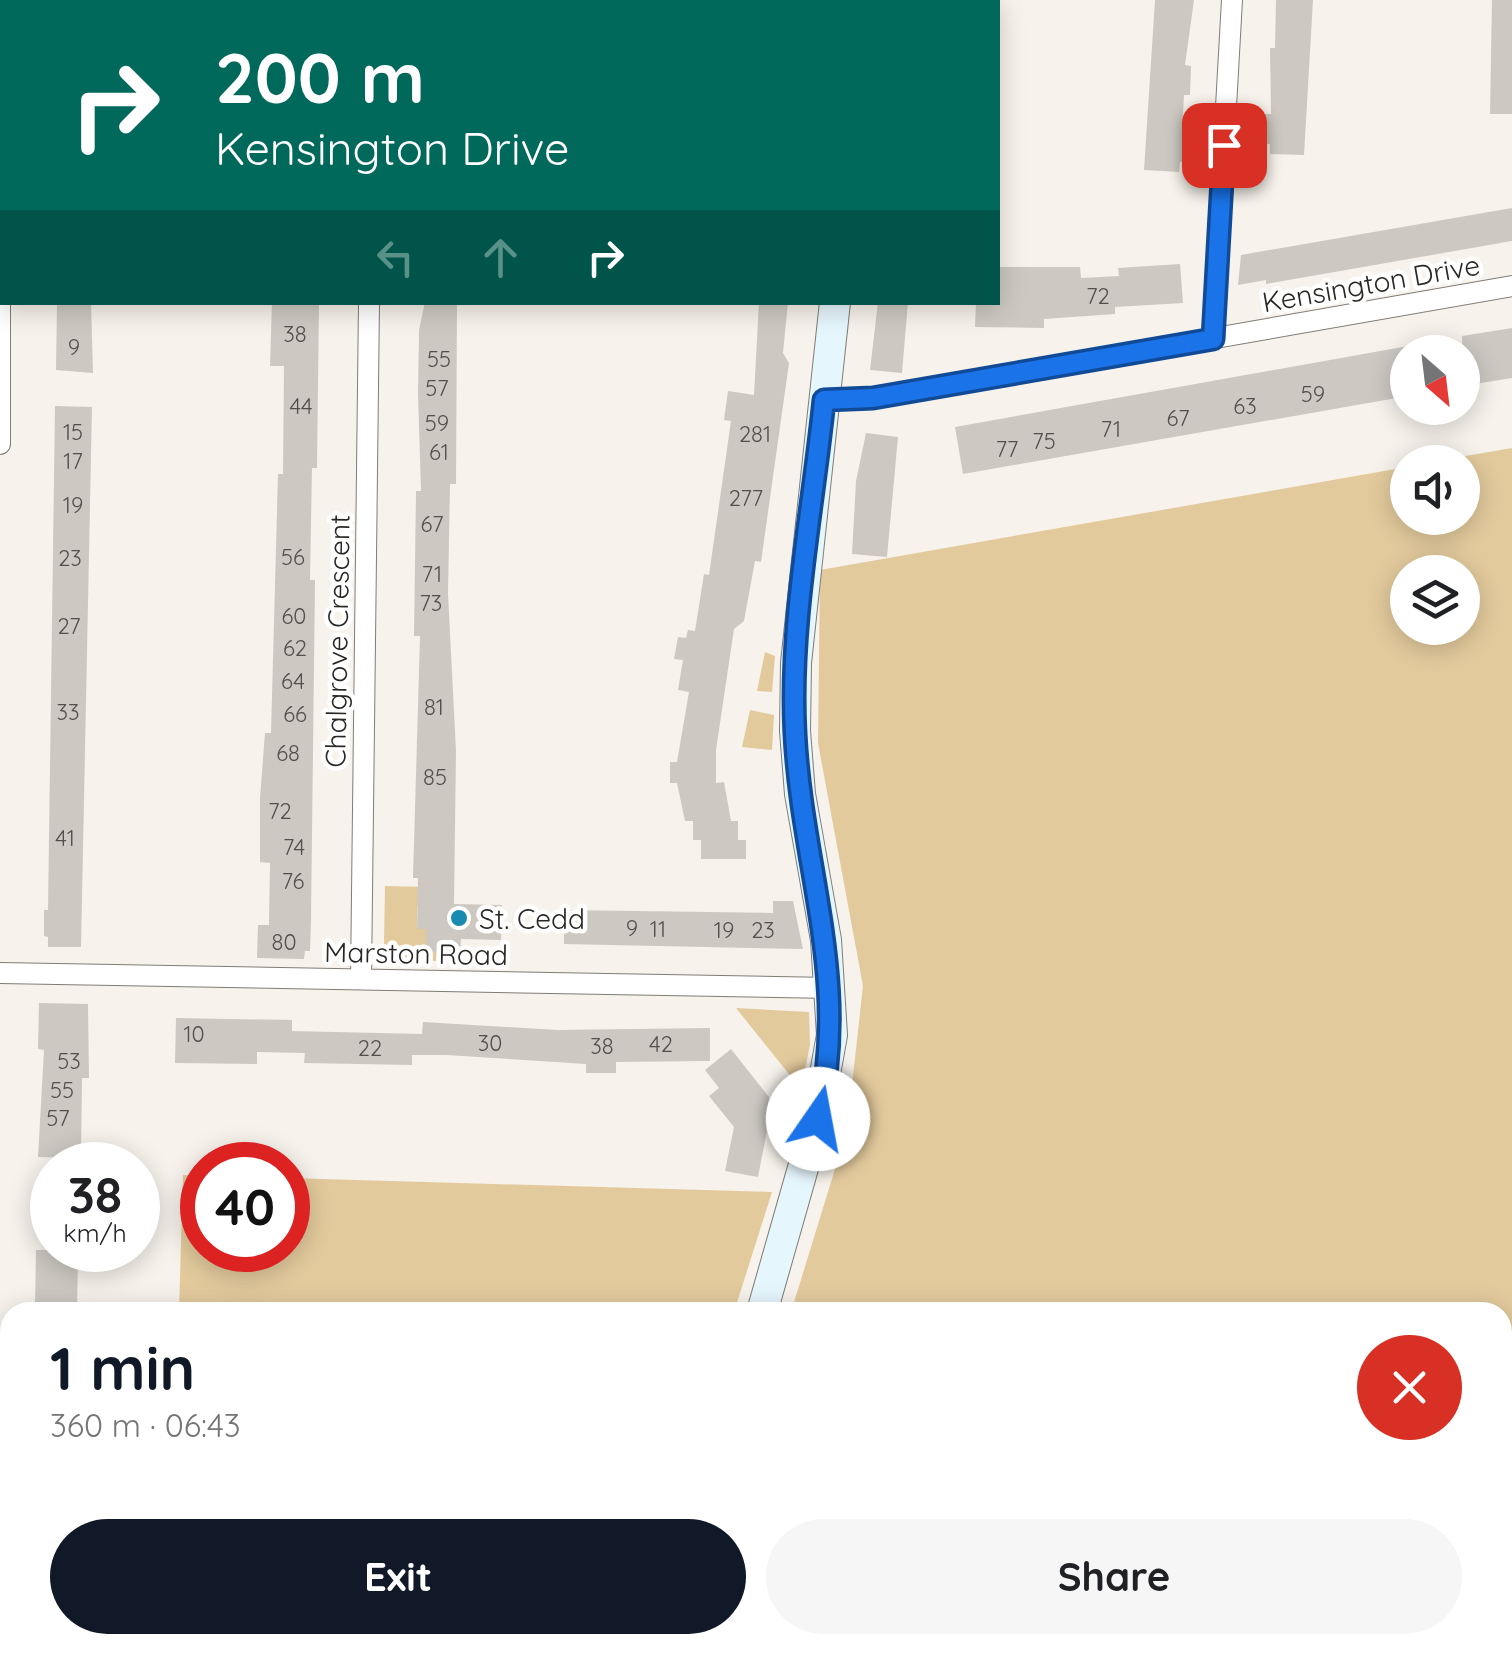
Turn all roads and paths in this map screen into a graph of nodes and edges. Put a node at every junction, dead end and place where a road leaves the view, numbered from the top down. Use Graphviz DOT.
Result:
graph roads {
  1 [pos="1232,0"];
  2 [pos="1512,286"];
  3 [pos="0,300"];
  4 [pos="369,305"];
  5 [pos="835,305"];
  6 [pos="1213,339"];
  7 [pos="824,400"];
  8 [pos="0,444"];
  9 [pos="0,973"];
  10 [pos="361,980"];
  11 [pos="831,988"];
  12 [pos="765,1302"];
  1 -- 6 [label="street"];
  2 -- 6 [label="street, Kensington Drive"];
  3 -- 8 [label="street"];
  4 -- 10 [label="street, Chalgrove Crescent"];
  5 -- 7 [label="street"];
  6 -- 7 [label="street, Kensington Drive"];
  7 -- 11 [label="street"];
  9 -- 10 [label="street, Marston Road"];
  10 -- 11 [label="street, Marston Road"];
  11 -- 12 [label="street"];
}
